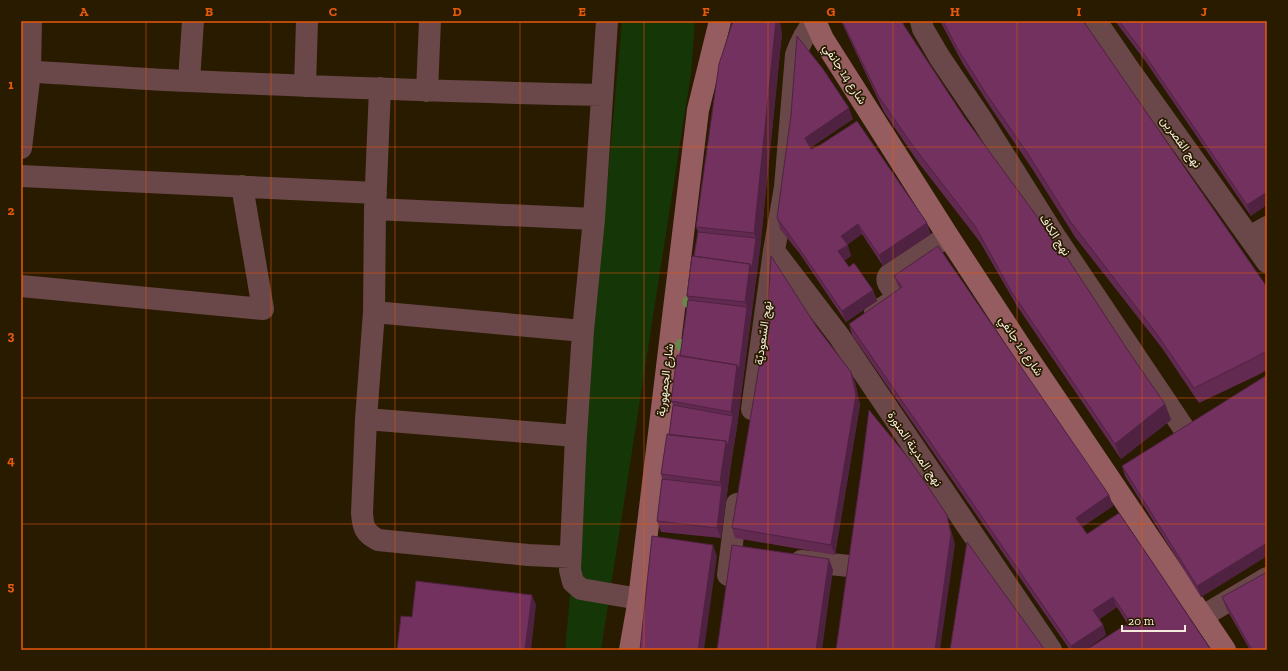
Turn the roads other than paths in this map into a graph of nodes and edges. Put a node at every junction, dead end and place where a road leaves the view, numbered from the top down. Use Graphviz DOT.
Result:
graph roads {
  1 [pos="31,21"];
  2 [pos="193,21"];
  3 [pos="307,21"];
  4 [pos="430,21"];
  5 [pos="607,21"];
  6 [pos="720,21"];
  7 [pos="735,21"];
  8 [pos="921,21"];
  9 [pos="1096,21"];
  10 [pos="813,26"];
  11 [pos="25,72"];
  12 [pos="189,81"];
  13 [pos="305,86"];
  14 [pos="380,88"];
  15 [pos="427,91"];
  16 [pos="602,95"];
  17 [pos="698,110"];
  18 [pos="21,148"];
  19 [pos="21,176"];
  20 [pos="242,186"];
  21 [pos="375,201"];
  22 [pos="594,219"];
  23 [pos="1258,232"];
  24 [pos="948,236"];
  25 [pos="774,251"];
  26 [pos="1267,262"];
  27 [pos="21,286"];
  28 [pos="374,312"];
  29 [pos="583,331"];
  30 [pos="839,336"];
  31 [pos="874,390"];
  32 [pos="366,419"];
  33 [pos="870,420"];
  34 [pos="750,426"];
  35 [pos="576,436"];
  36 [pos="1176,457"];
  37 [pos="1138,480"];
  38 [pos="740,488"];
  39 [pos="1118,492"];
  40 [pos="645,540"];
  41 [pos="669,543"];
  42 [pos="852,543"];
  43 [pos="980,544"];
  44 [pos="708,549"];
  45 [pos="739,554"];
  46 [pos="570,557"];
  47 [pos="778,558"];
  48 [pos="849,566"];
  49 [pos="976,575"];
  50 [pos="1267,578"];
  51 [pos="846,589"];
  52 [pos="725,598"];
  53 [pos="638,599"];
  54 [pos="1203,616"];
  55 [pos="630,650"];
  56 [pos="1052,650"];
  57 [pos="1225,650"];
  1 -- 11 [label="street"];
  2 -- 12 [label="street"];
  3 -- 13 [label="street"];
  4 -- 15 [label="street"];
  5 -- 16 [label="street"];
  6 -- 17 [label="street, شارع الجمهورية"];
  7 -- 17 [label="street, شارع الجمهورية"];
  8 -- 36 [label="street, نهج الكاف"];
  9 -- 23 [label="street, نهج القصرين"];
  10 -- 24 [label="street, شارع 14 جانفي"];
  10 -- 25 [label="street, نهج السّعوديّة"];
  11 -- 12 [label="street"];
  11 -- 18 [label="street"];
  12 -- 13 [label="street"];
  13 -- 14 [label="street"];
  14 -- 15 [label="street"];
  14 -- 21 [label="street"];
  15 -- 16 [label="street"];
  16 -- 22 [label="street"];
  17 -- 40 [label="street, شارع الجمهورية"];
  19 -- 20 [label="street"];
  20 -- 21 [label="street"];
  20 -- 27 [label="street"];
  21 -- 22 [label="street"];
  21 -- 28 [label="street"];
  22 -- 29 [label="street"];
  23 -- 26 [label="street, نهج القصرين"];
  24 -- 30 [label="street"];
  24 -- 39 [label="street, شارع 14 جانفي"];
  25 -- 30 [label="street, نهج المدينة المنورة"];
  25 -- 34 [label="street, نهج السّعوديّة"];
  28 -- 29 [label="street"];
  28 -- 32 [label="street"];
  29 -- 35 [label="street"];
  30 -- 31 [label="street, نهج المدينة المنورة"];
  31 -- 33 [label="street"];
  31 -- 43 [label="street, نهج المدينة المنورة"];
  32 -- 35 [label="street"];
  32 -- 46 [label="street"];
  35 -- 46 [label="street"];
  37 -- 39 [label="street"];
  38 -- 45 [label="street"];
  39 -- 54 [label="street, شارع 14 جانفي"];
  40 -- 41 [label="street"];
  40 -- 53 [label="street, شارع الجمهورية"];
  42 -- 48 [label="street"];
  43 -- 49 [label="street"];
  43 -- 56 [label="street, نهج المدينة المنورة"];
  44 -- 45 [label="street"];
  45 -- 52 [label="street"];
  46 -- 53 [label="street"];
  47 -- 48 [label="street"];
  48 -- 51 [label="street"];
  50 -- 54 [label="street"];
  53 -- 55 [label="street, شارع الجمهورية"];
  54 -- 57 [label="street, شارع 14 جانفي"];
}
